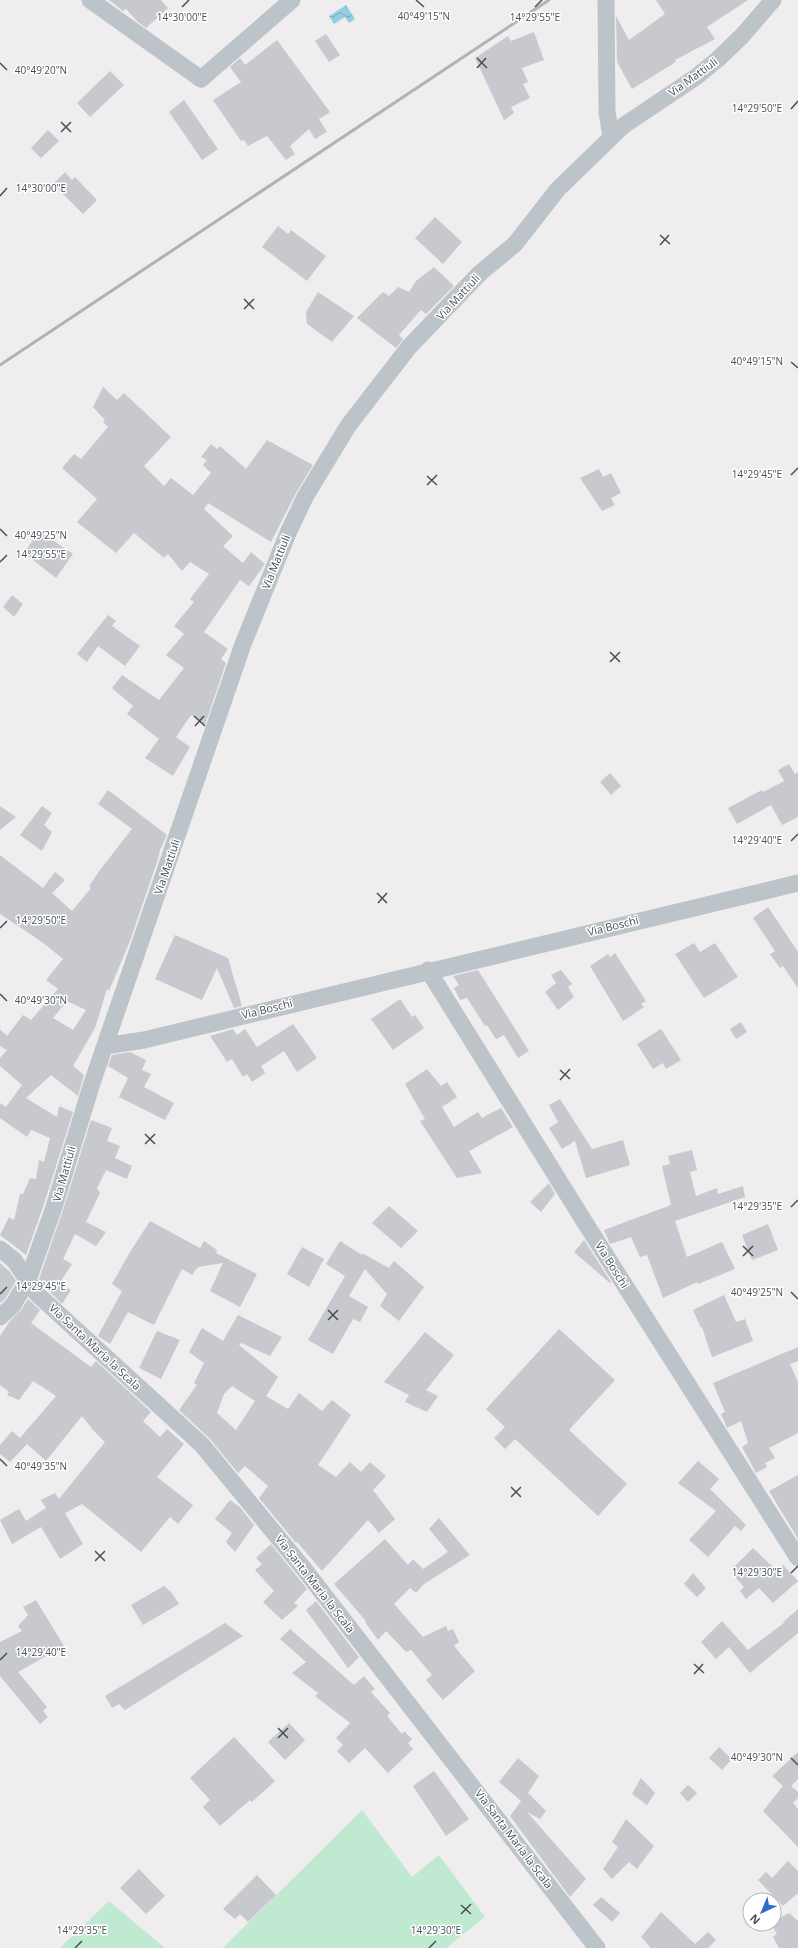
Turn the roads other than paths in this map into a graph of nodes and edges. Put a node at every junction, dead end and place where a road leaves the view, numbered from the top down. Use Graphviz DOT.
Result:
graph roads {
  1 [pos="90,0"];
  2 [pos="292,0"];
  3 [pos="606,0"];
  4 [pos="773,0"];
  5 [pos="612,137"];
  6 [pos="798,883"];
  7 [pos="428,970"];
  8 [pos="105,1046"];
  9 [pos="0,1250"];
  10 [pos="28,1280"];
  11 [pos="0,1318"];
  12 [pos="798,1558"];
  13 [pos="597,1948"];
  1 -- 2 [label="street"];
  3 -- 5 [label="street"];
  4 -- 5 [label="street, Via Mattiuli"];
  5 -- 8 [label="street, Via Mattiuli"];
  6 -- 7 [label="street, Via Boschi"];
  7 -- 8 [label="street, Via Boschi"];
  7 -- 12 [label="street, Via Boschi"];
  8 -- 10 [label="street, Via Mattiuli"];
  9 -- 10 [label="street, Via Santa Maria la Scala"];
  10 -- 11 [label="street, Via Mattiuli"];
  10 -- 13 [label="street, Via Santa Maria la Scala"];
}
